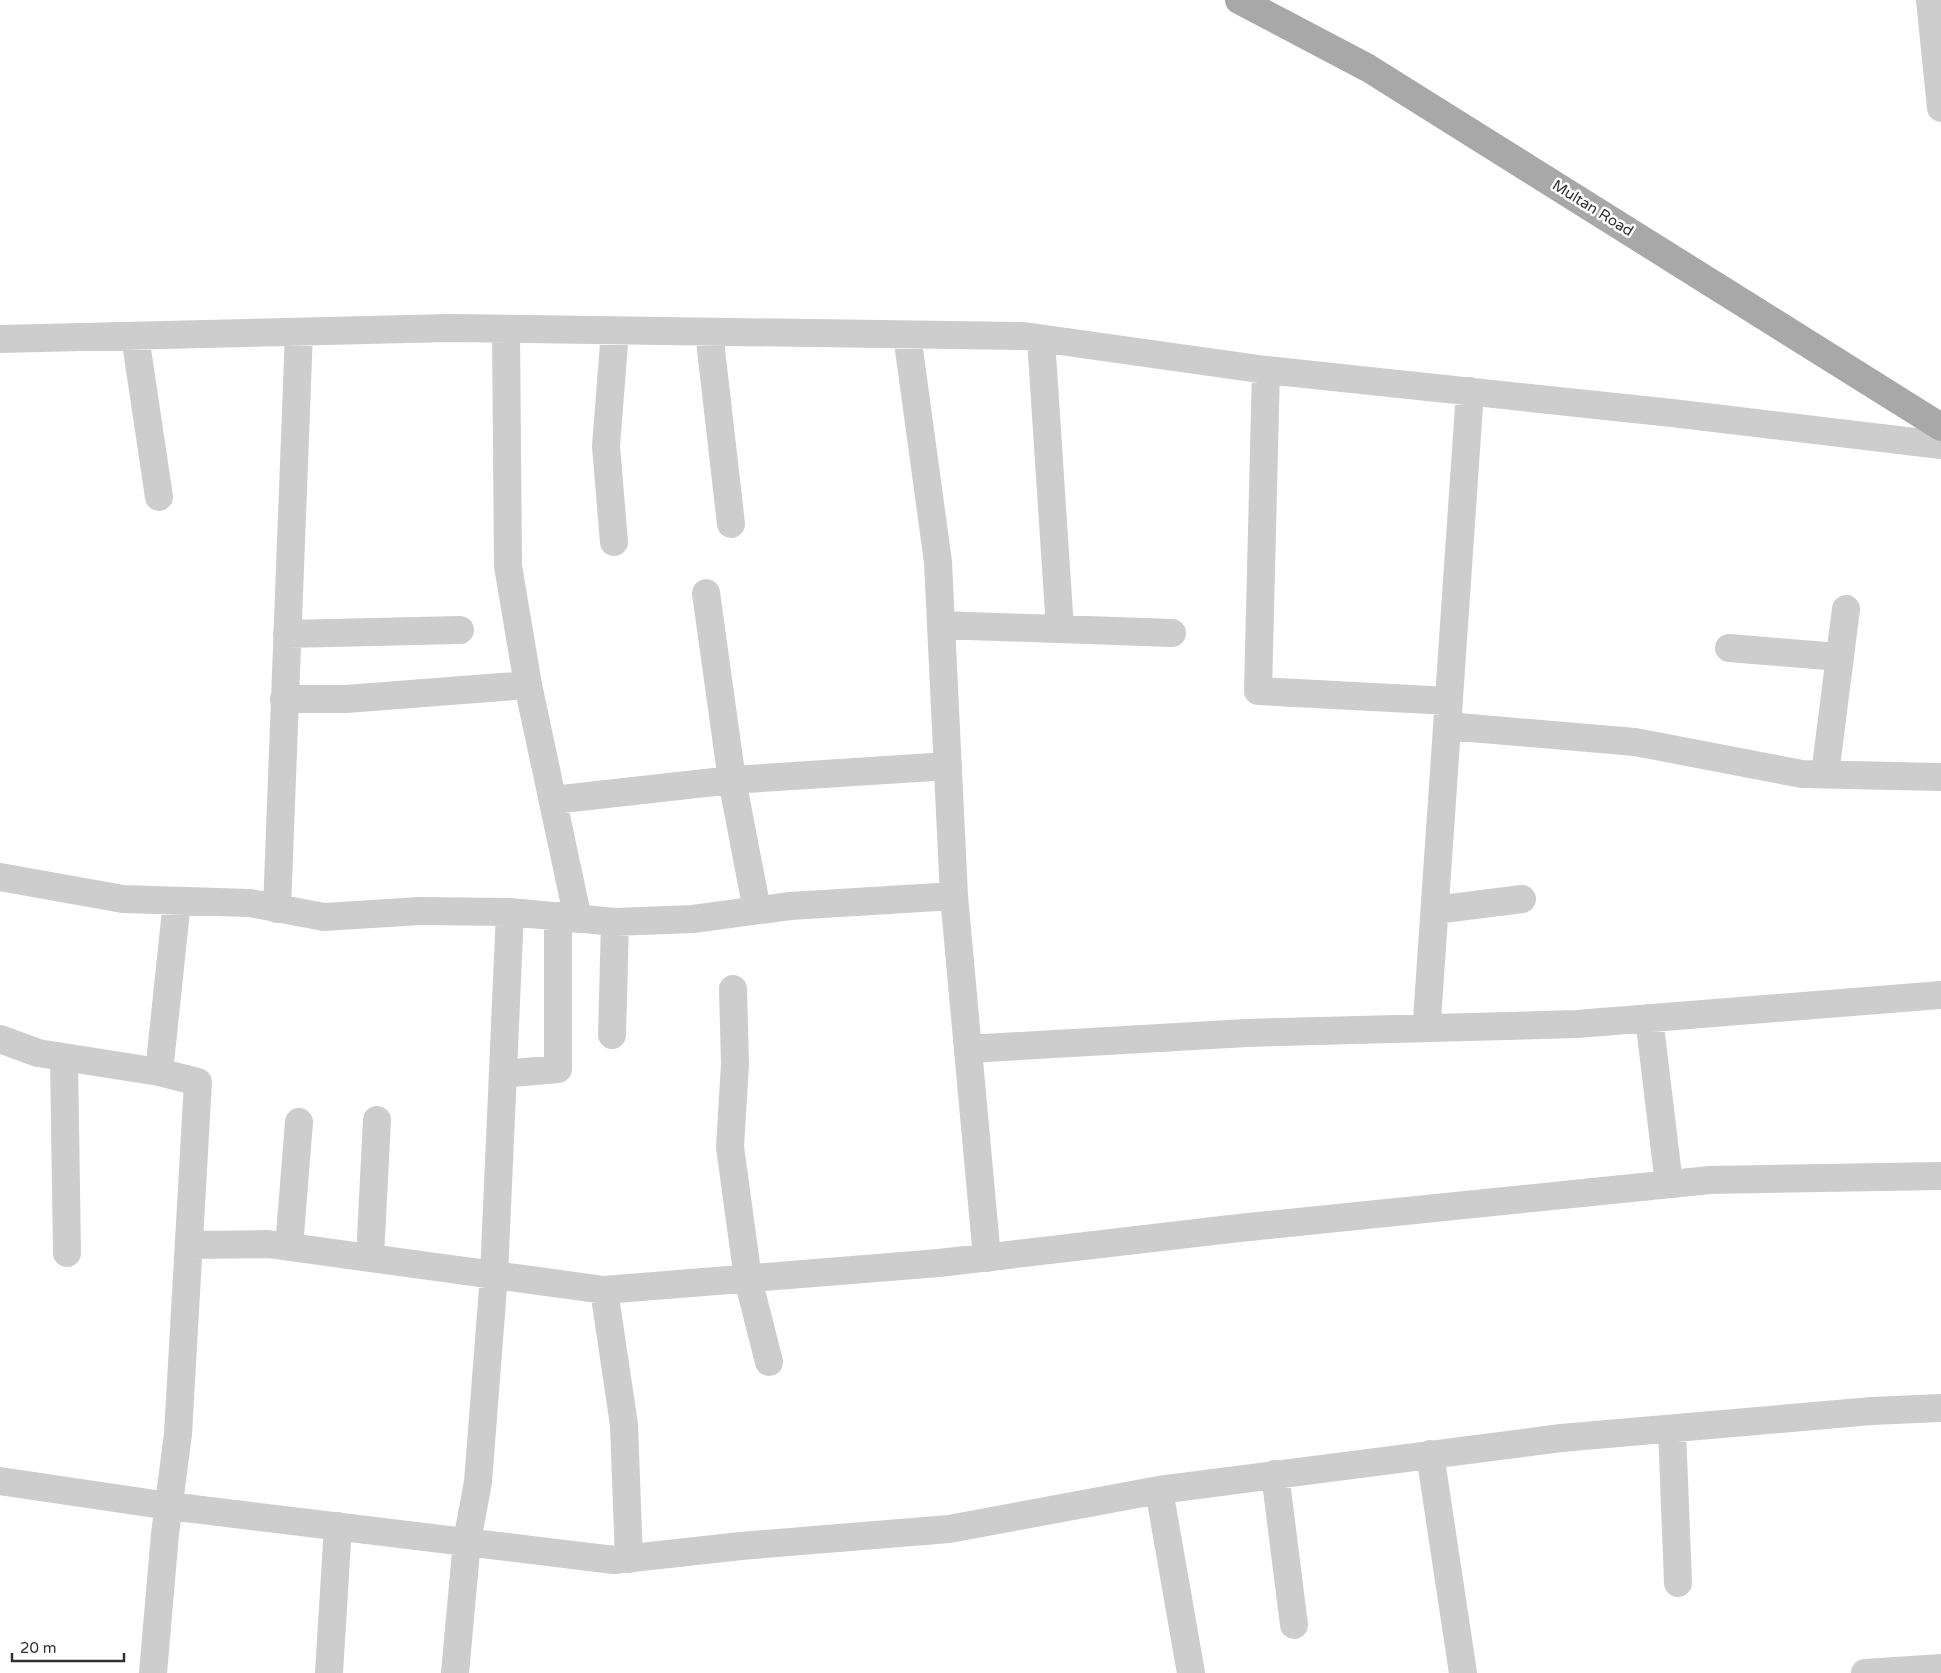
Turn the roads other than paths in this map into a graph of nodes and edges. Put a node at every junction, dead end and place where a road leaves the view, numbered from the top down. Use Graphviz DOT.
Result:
graph roads {
  1 [pos="1239,0"];
  2 [pos="1930,0"];
  3 [pos="1941,108"];
  4 [pos="506,329"];
  5 [pos="615,331"];
  6 [pos="300,332"];
  7 [pos="709,332"];
  8 [pos="907,335"];
  9 [pos="135,336"];
  10 [pos="0,339"];
  11 [pos="1041,339"];
  12 [pos="1266,370"];
  13 [pos="1470,391"];
  14 [pos="1941,427"];
  15 [pos="1941,445"];
  16 [pos="159,497"];
  17 [pos="731,524"];
  18 [pos="614,542"];
  19 [pos="706,593"];
  20 [pos="1846,610"];
  21 [pos="941,625"];
  22 [pos="1060,629"];
  23 [pos="460,630"];
  24 [pos="1172,633"];
  25 [pos="287,634"];
  26 [pos="1728,648"];
  27 [pos="1840,657"];
  28 [pos="528,685"];
  29 [pos="284,699"];
  30 [pos="1448,714"];
  31 [pos="948,766"];
  32 [pos="1826,774"];
  33 [pos="1941,777"];
  34 [pos="732,780"];
  35 [pos="553,800"];
  36 [pos="0,877"];
  37 [pos="954,896"];
  38 [pos="1522,899"];
  39 [pos="177,901"];
  40 [pos="277,909"];
  41 [pos="757,910"];
  42 [pos="1435,910"];
  43 [pos="510,912"];
  44 [pos="568,918"];
  45 [pos="615,922"];
  46 [pos="733,989"];
  47 [pos="1941,995"];
  48 [pos="1649,1018"];
  49 [pos="1428,1028"];
  50 [pos="612,1035"];
  51 [pos="0,1040"];
  52 [pos="968,1049"];
  53 [pos="64,1057"];
  54 [pos="159,1072"];
  55 [pos="503,1074"];
  56 [pos="377,1120"];
  57 [pos="299,1122"];
  58 [pos="1941,1176"];
  59 [pos="1669,1184"];
  60 [pos="189,1245"];
  61 [pos="290,1247"];
  62 [pos="67,1253"];
  63 [pos="370,1258"];
  64 [pos="987,1258"];
  65 [pos="494,1275"];
  66 [pos="748,1279"];
  67 [pos="604,1290"];
  68 [pos="769,1362"];
  69 [pos="1941,1408"];
  70 [pos="1672,1429"];
  71 [pos="1430,1454"];
  72 [pos="1275,1474"];
  73 [pos="0,1481"];
  74 [pos="1159,1490"];
  75 [pos="169,1506"];
  76 [pos="338,1526"];
  77 [pos="467,1541"];
  78 [pos="629,1559"];
  79 [pos="1678,1583"];
  80 [pos="1294,1626"];
  81 [pos="1941,1668"];
  82 [pos="153,1673"];
  83 [pos="330,1673"];
  84 [pos="454,1673"];
  85 [pos="1191,1673"];
  86 [pos="1464,1673"];
  87 [pos="1865,1673"];
  1 -- 14 [label="main road, Multan Road"];
  2 -- 3 [label="street"];
  4 -- 5 [label="street"];
  4 -- 6 [label="street"];
  4 -- 28 [label="street"];
  5 -- 7 [label="street"];
  5 -- 18 [label="street"];
  6 -- 9 [label="street"];
  6 -- 25 [label="street"];
  7 -- 8 [label="street"];
  7 -- 17 [label="street"];
  8 -- 11 [label="street"];
  8 -- 21 [label="street"];
  9 -- 10 [label="street"];
  9 -- 16 [label="street"];
  11 -- 12 [label="street"];
  11 -- 22 [label="street"];
  12 -- 13 [label="street"];
  12 -- 30 [label="street"];
  13 -- 15 [label="street"];
  13 -- 30 [label="street"];
  19 -- 34 [label="street"];
  20 -- 27 [label="street"];
  21 -- 22 [label="street"];
  21 -- 31 [label="street"];
  22 -- 24 [label="street"];
  23 -- 25 [label="street"];
  25 -- 29 [label="street"];
  26 -- 27 [label="street"];
  27 -- 32 [label="street"];
  28 -- 29 [label="street"];
  28 -- 35 [label="street"];
  29 -- 40 [label="street"];
  30 -- 32 [label="street"];
  30 -- 42 [label="street"];
  31 -- 34 [label="street"];
  31 -- 37 [label="street"];
  32 -- 33 [label="street"];
  34 -- 35 [label="street"];
  34 -- 41 [label="street"];
  35 -- 44 [label="street"];
  36 -- 39 [label="street"];
  37 -- 41 [label="street"];
  37 -- 52 [label="street"];
  38 -- 42 [label="street"];
  39 -- 40 [label="street"];
  39 -- 54 [label="street"];
  40 -- 43 [label="street"];
  41 -- 45 [label="street"];
  42 -- 49 [label="street"];
  43 -- 44 [label="street"];
  43 -- 55 [label="street"];
  44 -- 45 [label="street"];
  44 -- 55 [label="street"];
  45 -- 50 [label="street"];
  46 -- 66 [label="street"];
  47 -- 48 [label="street"];
  48 -- 49 [label="street"];
  48 -- 59 [label="street"];
  49 -- 52 [label="street"];
  51 -- 53 [label="street"];
  52 -- 64 [label="street"];
  53 -- 54 [label="street"];
  53 -- 62 [label="street"];
  54 -- 60 [label="street"];
  55 -- 65 [label="street"];
  56 -- 63 [label="street"];
  57 -- 61 [label="street"];
  58 -- 59 [label="street"];
  59 -- 64 [label="street"];
  60 -- 61 [label="street"];
  60 -- 75 [label="street"];
  61 -- 63 [label="street"];
  63 -- 65 [label="street"];
  64 -- 66 [label="street"];
  65 -- 67 [label="street"];
  65 -- 77 [label="street"];
  66 -- 67 [label="street"];
  66 -- 68 [label="street"];
  67 -- 78 [label="street"];
  69 -- 70 [label="street"];
  70 -- 71 [label="street"];
  70 -- 79 [label="street"];
  71 -- 72 [label="street"];
  71 -- 86 [label="street"];
  72 -- 74 [label="street"];
  72 -- 80 [label="street"];
  73 -- 75 [label="street"];
  74 -- 78 [label="street"];
  74 -- 85 [label="street"];
  75 -- 76 [label="street"];
  75 -- 82 [label="street"];
  76 -- 77 [label="street"];
  76 -- 83 [label="street"];
  77 -- 78 [label="street"];
  77 -- 84 [label="street"];
  81 -- 87 [label="street"];
}
